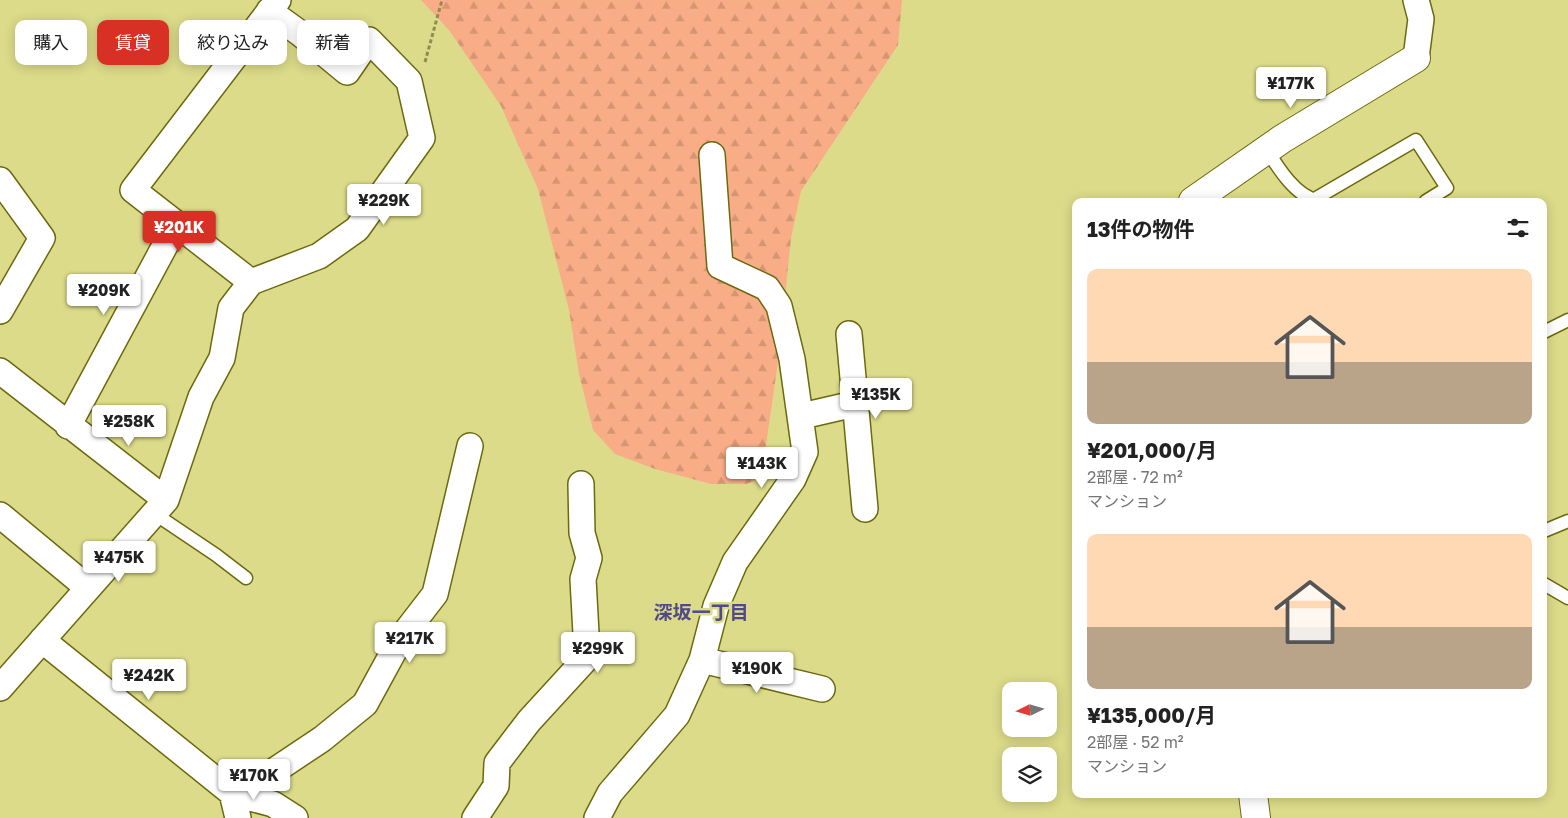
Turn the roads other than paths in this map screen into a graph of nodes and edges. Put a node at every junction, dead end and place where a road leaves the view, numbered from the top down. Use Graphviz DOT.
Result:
graph roads {
  1 [pos="1416,0"];
  2 [pos="274,6"];
  3 [pos="1416,58"];
  4 [pos="1267,150"];
  5 [pos="712,155"];
  6 [pos="0,180"];
  7 [pos="1197,198"];
  8 [pos="1312,198"];
  9 [pos="1321,198"];
  10 [pos="1431,198"];
  11 [pos="176,225"];
  12 [pos="251,282"];
  13 [pos="0,311"];
  14 [pos="1568,320"];
  15 [pos="1547,330"];
  16 [pos="849,334"];
  17 [pos="0,371"];
  18 [pos="854,404"];
  19 [pos="802,416"];
  20 [pos="68,426"];
  21 [pos="470,446"];
  22 [pos="581,484"];
  23 [pos="160,507"];
  24 [pos="865,509"];
  25 [pos="0,515"];
  26 [pos="1568,521"];
  27 [pos="1547,530"];
  28 [pos="246,578"];
  29 [pos="1547,586"];
  30 [pos="88,588"];
  31 [pos="1568,598"];
  32 [pos="42,640"];
  33 [pos="702,660"];
  34 [pos="0,688"];
  35 [pos="822,689"];
  36 [pos="232,793"];
  37 [pos="1254,798"];
  38 [pos="238,818"];
  39 [pos="295,818"];
  40 [pos="475,818"];
  41 [pos="597,818"];
  42 [pos="1256,818"];
  1 -- 3 [label="street"];
  2 -- 11 [label="street"];
  2 -- 12 [label="street"];
  3 -- 4 [label="street"];
  4 -- 7 [label="street"];
  4 -- 8 [label="lane"];
  5 -- 19 [label="street"];
  6 -- 13 [label="street"];
  9 -- 10 [label="lane"];
  11 -- 12 [label="street"];
  11 -- 20 [label="street"];
  12 -- 23 [label="street"];
  14 -- 15 [label="lane"];
  16 -- 18 [label="street"];
  17 -- 20 [label="street"];
  18 -- 19 [label="street"];
  18 -- 24 [label="street"];
  19 -- 33 [label="street"];
  20 -- 23 [label="street"];
  21 -- 36 [label="street"];
  22 -- 40 [label="street"];
  23 -- 28 [label="lane"];
  23 -- 30 [label="street"];
  25 -- 30 [label="street"];
  26 -- 27 [label="lane"];
  29 -- 31 [label="lane"];
  30 -- 32 [label="street"];
  32 -- 34 [label="street"];
  32 -- 36 [label="street"];
  33 -- 35 [label="street"];
  33 -- 41 [label="street"];
  36 -- 38 [label="street"];
  36 -- 39 [label="street"];
  37 -- 42 [label="street"];
}
